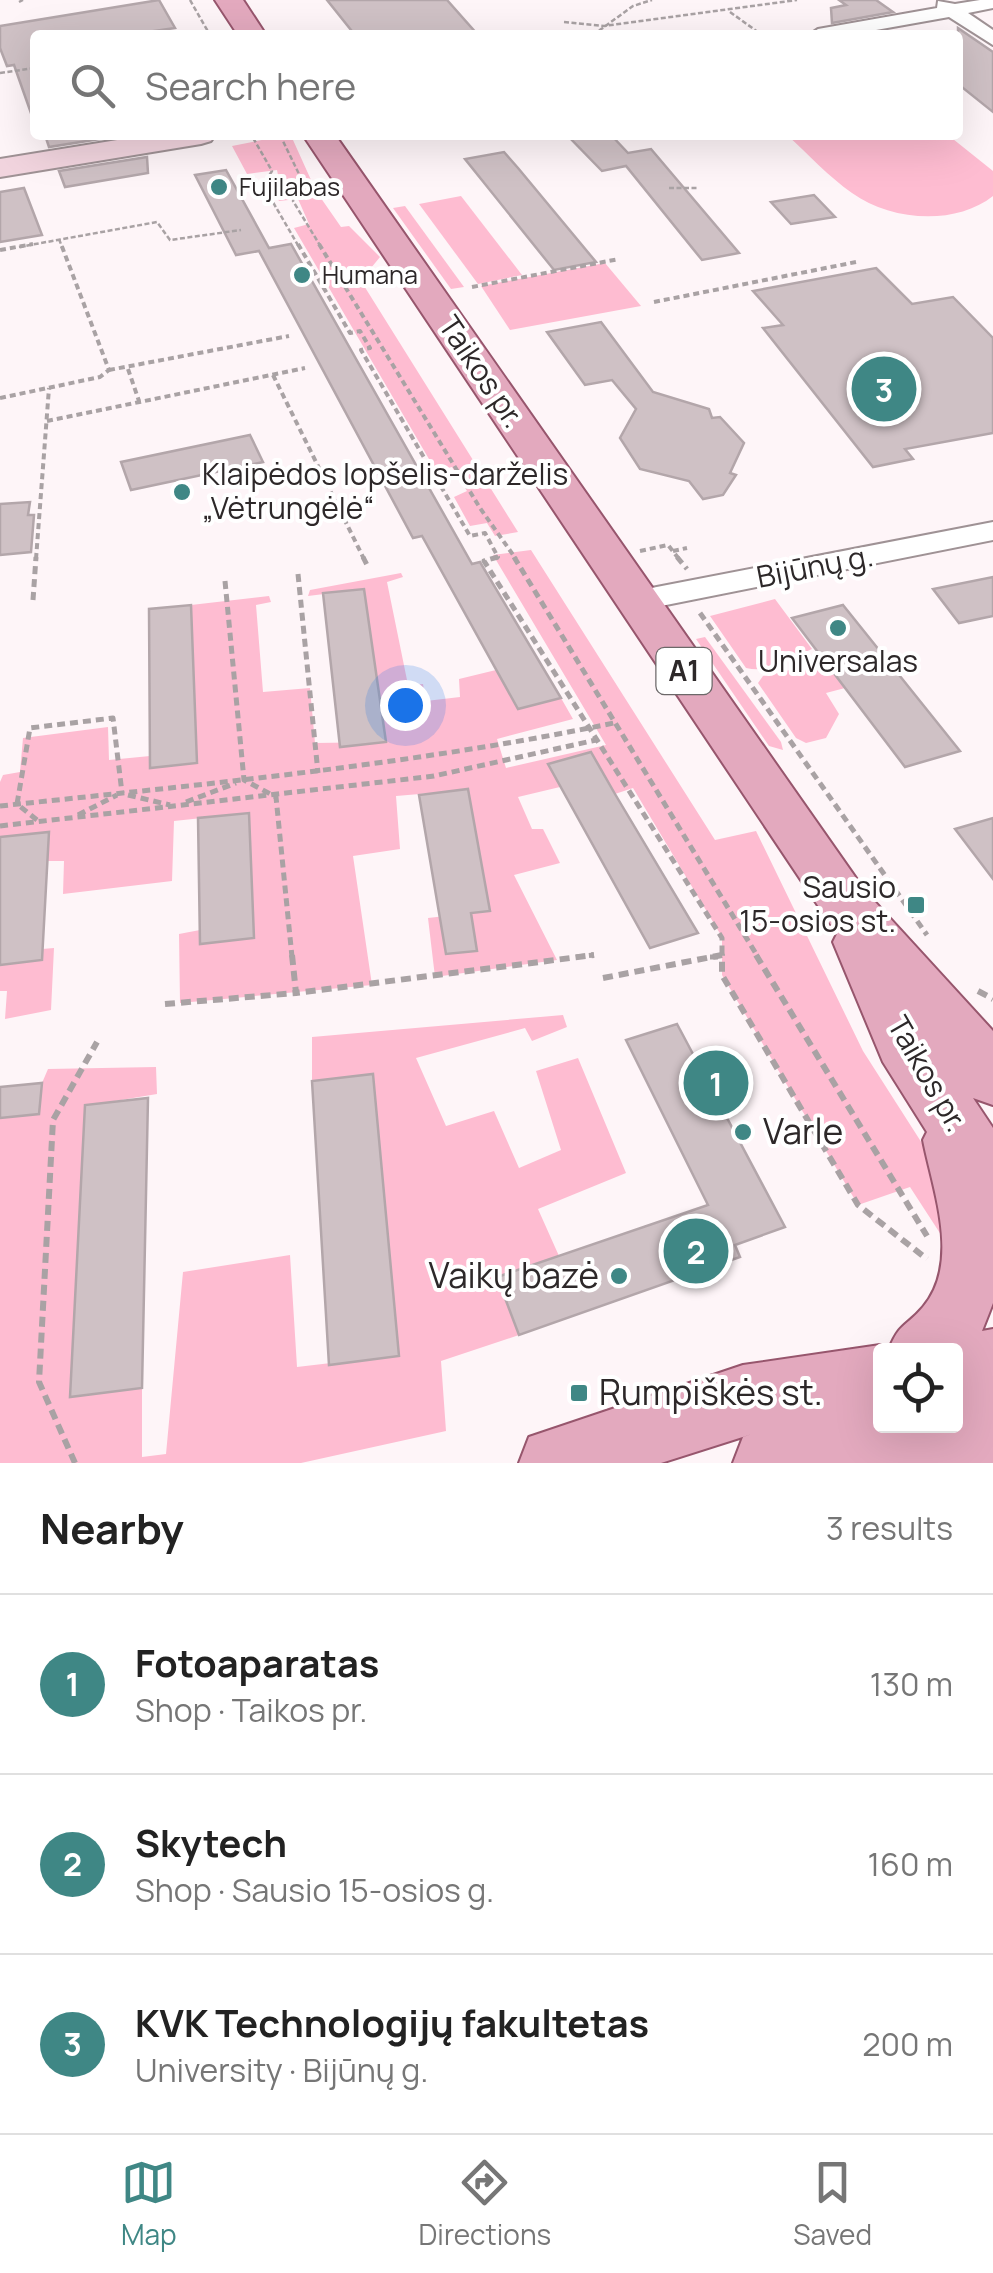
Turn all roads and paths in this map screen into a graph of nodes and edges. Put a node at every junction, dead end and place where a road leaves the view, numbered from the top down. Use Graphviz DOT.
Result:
graph roads {
  1 [pos="190,0"];
  2 [pos="229,0"];
  3 [pos="652,0"];
  4 [pos="796,0"];
  5 [pos="993,2"];
  6 [pos="944,5"];
  7 [pos="730,12"];
  8 [pos="564,22"];
  9 [pos="604,26"];
  10 [pos="207,30"];
  11 [pos="249,30"];
  12 [pos="599,30"];
  13 [pos="755,30"];
  14 [pos="839,30"];
  15 [pos="993,38"];
  16 [pos="30,69"];
  17 [pos="0,73"];
  18 [pos="171,140"];
  19 [pos="254,140"];
  20 [pos="282,140"];
  21 [pos="322,140"];
  22 [pos="0,168"];
  23 [pos="670,188"];
  24 [pos="696,188"];
  25 [pos="241,230"];
  26 [pos="60,240"];
  27 [pos="0,250"];
  28 [pos="619,259"];
  29 [pos="856,262"];
  30 [pos="472,287"];
  31 [pos="654,302"];
  32 [pos="289,336"];
  33 [pos="305,368"];
  34 [pos="128,369"];
  35 [pos="109,370"];
  36 [pos="273,375"];
  37 [pos="49,388"];
  38 [pos="0,398"];
  39 [pos="139,401"];
  40 [pos="47,421"];
  41 [pos="993,531"];
  42 [pos="687,548"];
  43 [pos="673,551"];
  44 [pos="368,567"];
  45 [pos="298,574"];
  46 [pos="225,581"];
  47 [pos="33,600"];
  48 [pos="636,601"];
  49 [pos="711,610"];
  50 [pos="614,723"];
  51 [pos="590,730"];
  52 [pos="596,740"];
  53 [pos="318,772"];
  54 [pos="244,780"];
  55 [pos="122,793"];
  56 [pos="276,797"];
  57 [pos="16,804"];
  58 [pos="0,806"];
  59 [pos="175,806"];
  60 [pos="72,818"];
  61 [pos="38,822"];
  62 [pos="0,826"];
  63 [pos="928,936"];
  64 [pos="594,955"];
  65 [pos="722,955"];
  66 [pos="603,978"];
  67 [pos="296,993"];
  68 [pos="165,1004"];
  69 [pos="97,1042"];
  70 [pos="970,1095"];
  71 [pos="993,1182"];
  72 [pos="931,1241"];
  73 [pos="933,1253"];
  74 [pos="929,1343"];
  75 [pos="993,1363"];
  76 [pos="963,1368"];
  77 [pos="873,1375"];
  78 [pos="993,1430"];
  79 [pos="565,1461"];
  80 [pos="74,1463"];
  81 [pos="651,1463"];
  82 [pos="769,1463"];
  1 -- 10 [label="path"];
  2 -- 11 [label="main road"];
  3 -- 9 [label="path"];
  4 -- 7 [label="path"];
  5 -- 6 [label="street"];
  6 -- 14 [label="street"];
  6 -- 15 [label="street"];
  7 -- 9 [label="path"];
  7 -- 13 [label="path"];
  8 -- 9 [label="path"];
  9 -- 12 [label="path"];
  16 -- 17 [label="path"];
  18 -- 22 [label="street"];
  19 -- 51 [label="path"];
  20 -- 50 [label="path"];
  21 -- 48 [label="main road, Taikos pr. / A1"];
  23 -- 24 [label="path"];
  25 -- 26 [label="path"];
  26 -- 27 [label="path"];
  26 -- 35 [label="path"];
  28 -- 30 [label="path"];
  29 -- 31 [label="path"];
  32 -- 34 [label="path"];
  33 -- 36 [label="path"];
  34 -- 35 [label="path"];
  34 -- 39 [label="path"];
  35 -- 37 [label="path"];
  36 -- 39 [label="path"];
  36 -- 44 [label="path"];
  37 -- 38 [label="path"];
  37 -- 40 [label="path"];
  39 -- 40 [label="path"];
  40 -- 47 [label="path"];
  41 -- 48 [label="street, Bijūnų g."];
  42 -- 43 [label="path"];
  45 -- 53 [label="path"];
  46 -- 54 [label="path"];
  48 -- 70 [label="main road, Taikos pr. / A1"];
  49 -- 63 [label="path"];
  50 -- 51 [label="path"];
  50 -- 72 [label="path"];
  51 -- 52 [label="path"];
  51 -- 53 [label="path"];
  52 -- 56 [label="path"];
  52 -- 65 [label="path"];
  53 -- 54 [label="path"];
  54 -- 55 [label="path"];
  54 -- 56 [label="path"];
  54 -- 59 [label="path"];
  55 -- 57 [label="path"];
  55 -- 57 [label="path"];
  55 -- 59 [label="path"];
  55 -- 60 [label="path"];
  56 -- 59 [label="path"];
  56 -- 67 [label="path"];
  57 -- 58 [label="path"];
  57 -- 61 [label="path"];
  59 -- 60 [label="path"];
  60 -- 61 [label="path"];
  61 -- 62 [label="path"];
  64 -- 67 [label="path"];
  65 -- 66 [label="path"];
  65 -- 73 [label="path"];
  67 -- 68 [label="path"];
  69 -- 80 [label="path"];
  70 -- 71 [label="main road, Taikos pr. / A1"];
  70 -- 74 [label="main road"];
  75 -- 76 [label="main road"];
  77 -- 79 [label="main road"];
  78 -- 82 [label="main road"];
  79 -- 81 [label="main road"];
}
